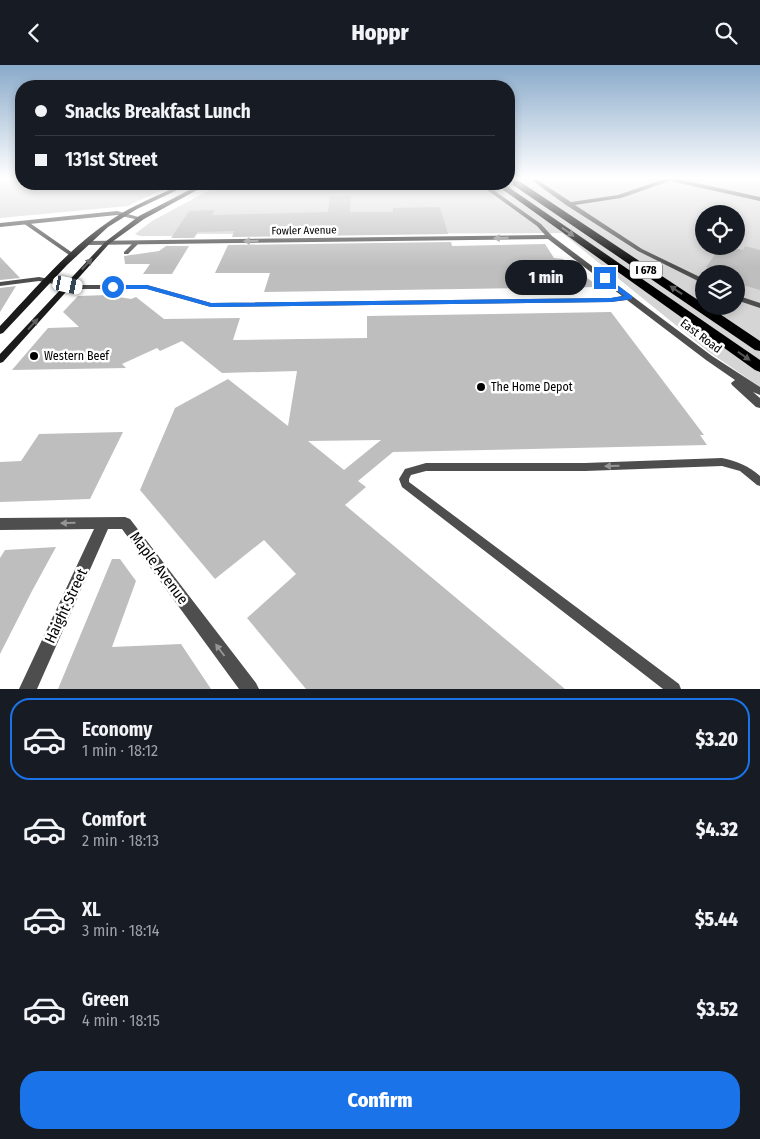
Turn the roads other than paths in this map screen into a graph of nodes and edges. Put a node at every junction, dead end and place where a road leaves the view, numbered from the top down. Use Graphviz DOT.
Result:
graph roads {
  1 [pos="138,208"];
  2 [pos="158,208"];
  3 [pos="516,208"];
  4 [pos="534,208"];
  5 [pos="553,208"];
  6 [pos="574,208"];
  7 [pos="124,215"];
  8 [pos="139,218"];
  9 [pos="26,222"];
  10 [pos="0,225"];
  11 [pos="550,237"];
  12 [pos="138,242"];
  13 [pos="87,243"];
  14 [pos="107,243"];
  15 [pos="126,253"];
  16 [pos="74,256"];
  17 [pos="695,278"];
  18 [pos="49,281"];
  19 [pos="0,284"];
  20 [pos="68,285"];
  21 [pos="630,297"];
  22 [pos="745,300"];
  23 [pos="760,306"];
  24 [pos="0,331"];
  25 [pos="760,347"];
  26 [pos="709,358"];
  27 [pos="0,360"];
  28 [pos="760,367"];
  29 [pos="760,392"];
  30 [pos="760,404"];
  31 [pos="760,482"];
  32 [pos="104,523"];
  33 [pos="0,524"];
  34 [pos="28,689"];
  35 [pos="250,689"];
  36 [pos="674,689"];
  1 -- 7 [label="main road"];
  2 -- 8 [label="main road"];
  3 -- 11 [label="street, East Road"];
  4 -- 28 [label="highway, I 678, one-way"];
  25 -- 5 [label="highway, I 678, one-way"];
  6 -- 17 [label="street"];
  7 -- 8 [label="street"];
  7 -- 9 [label="street"];
  7 -- 13 [label="main road"];
  8 -- 14 [label="main road"];
  9 -- 10 [label="street"];
  9 -- 16 [label="lane"];
  11 -- 12 [label="street, Fowler Avenue, one-way"];
  11 -- 21 [label="street, East Road"];
  12 -- 14 [label="street, Fowler Avenue"];
  12 -- 15 [label="lane"];
  13 -- 14 [label="street, Fowler Avenue"];
  13 -- 16 [label="main road"];
  20 -- 14 [label="main road, one-way"];
  16 -- 18 [label="main road"];
  18 -- 19 [label="street"];
  18 -- 20 [label="street"];
  18 -- 24 [label="main road"];
  20 -- 21 [label="street"];
  27 -- 20 [label="main road, one-way"];
  21 -- 26 [label="street, East Road"];
  22 -- 23 [label="street"];
  26 -- 29 [label="street, East Road"];
  26 -- 30 [label="street"];
  31 -- 36 [label="lane, one-way"];
  32 -- 33 [label="street, Maple Avenue, one-way"];
  32 -- 34 [label="street, Haight Street"];
  35 -- 32 [label="street, Maple Avenue, one-way"];
}
